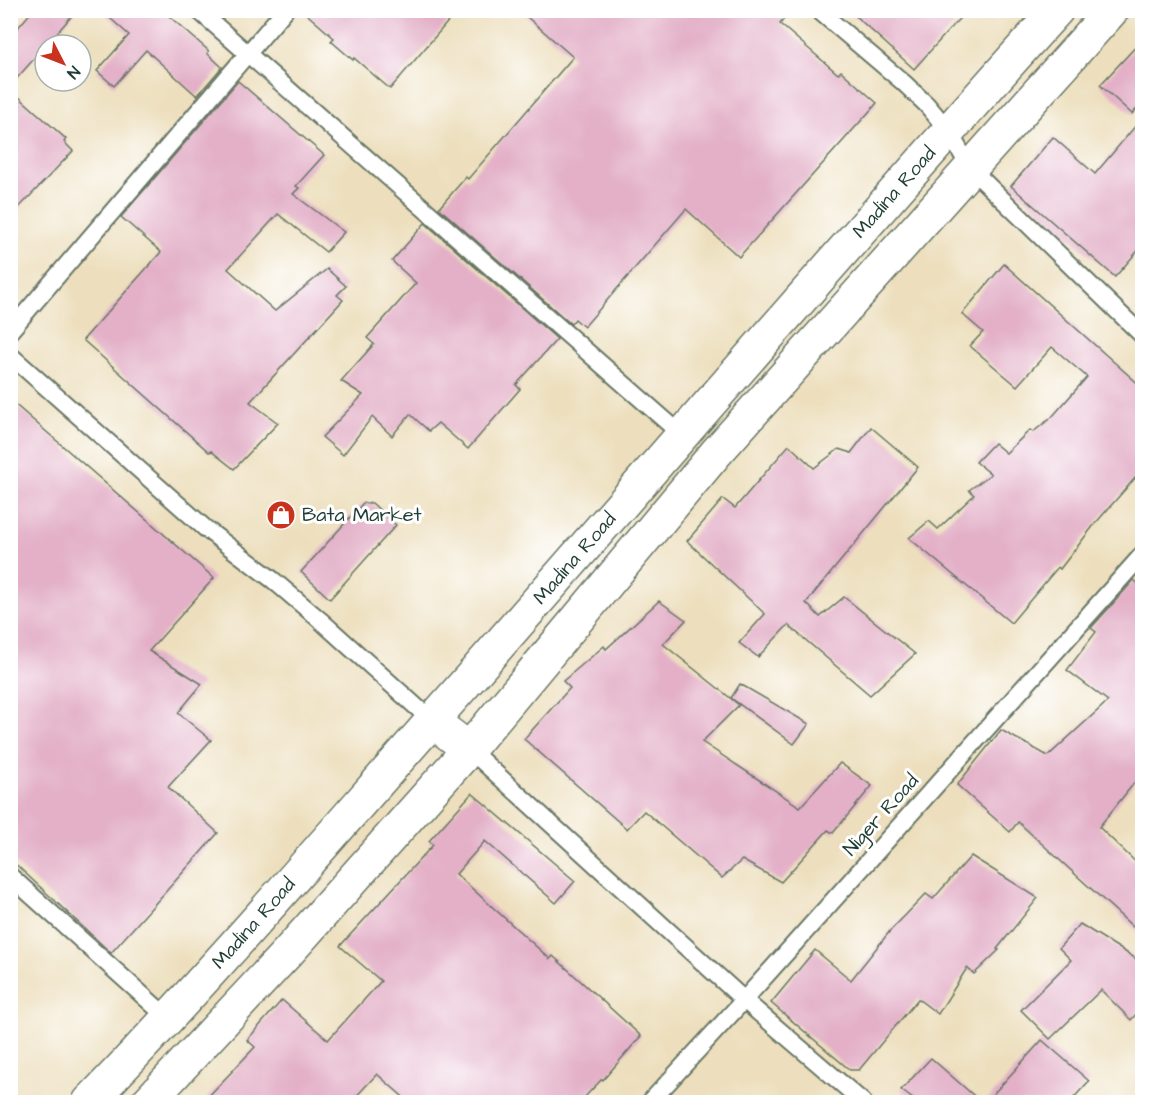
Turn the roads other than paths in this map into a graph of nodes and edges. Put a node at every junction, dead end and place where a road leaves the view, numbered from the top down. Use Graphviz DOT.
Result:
graph roads {
  1 [pos="198,10"];
  2 [pos="285,10"];
  3 [pos="818,10"];
  4 [pos="1057,10"];
  5 [pos="1112,10"];
  6 [pos="248,54"];
  7 [pos="948,130"];
  8 [pos="970,168"];
  9 [pos="10,331"];
  10 [pos="1143,335"];
  11 [pos="10,355"];
  12 [pos="683,436"];
  13 [pos="1143,555"];
  14 [pos="432,721"];
  15 [pos="469,749"];
  16 [pos="10,876"];
  17 [pos="744,1000"];
  18 [pos="170,1019"];
  19 [pos="89,1102"];
  20 [pos="148,1102"];
  21 [pos="650,1102"];
  22 [pos="863,1102"];
  1 -- 6 [label="lane"];
  2 -- 6 [label="lane"];
  3 -- 7 [label="lane"];
  4 -- 7 [label="main road, Madina Road"];
  5 -- 8 [label="main road, Madina Road"];
  6 -- 9 [label="lane"];
  6 -- 12 [label="lane"];
  7 -- 8 [label="lane"];
  7 -- 12 [label="main road, Madina Road"];
  8 -- 10 [label="lane"];
  8 -- 15 [label="main road, Madina Road"];
  11 -- 14 [label="lane"];
  12 -- 14 [label="main road, Madina Road"];
  13 -- 17 [label="lane, Niger Road"];
  14 -- 15 [label="main road"];
  14 -- 18 [label="main road, Madina Road"];
  15 -- 17 [label="lane"];
  15 -- 20 [label="main road, Madina Road"];
  16 -- 18 [label="lane"];
  17 -- 21 [label="lane, Niger Road"];
  17 -- 22 [label="lane"];
  18 -- 19 [label="main road, Madina Road"];
}
